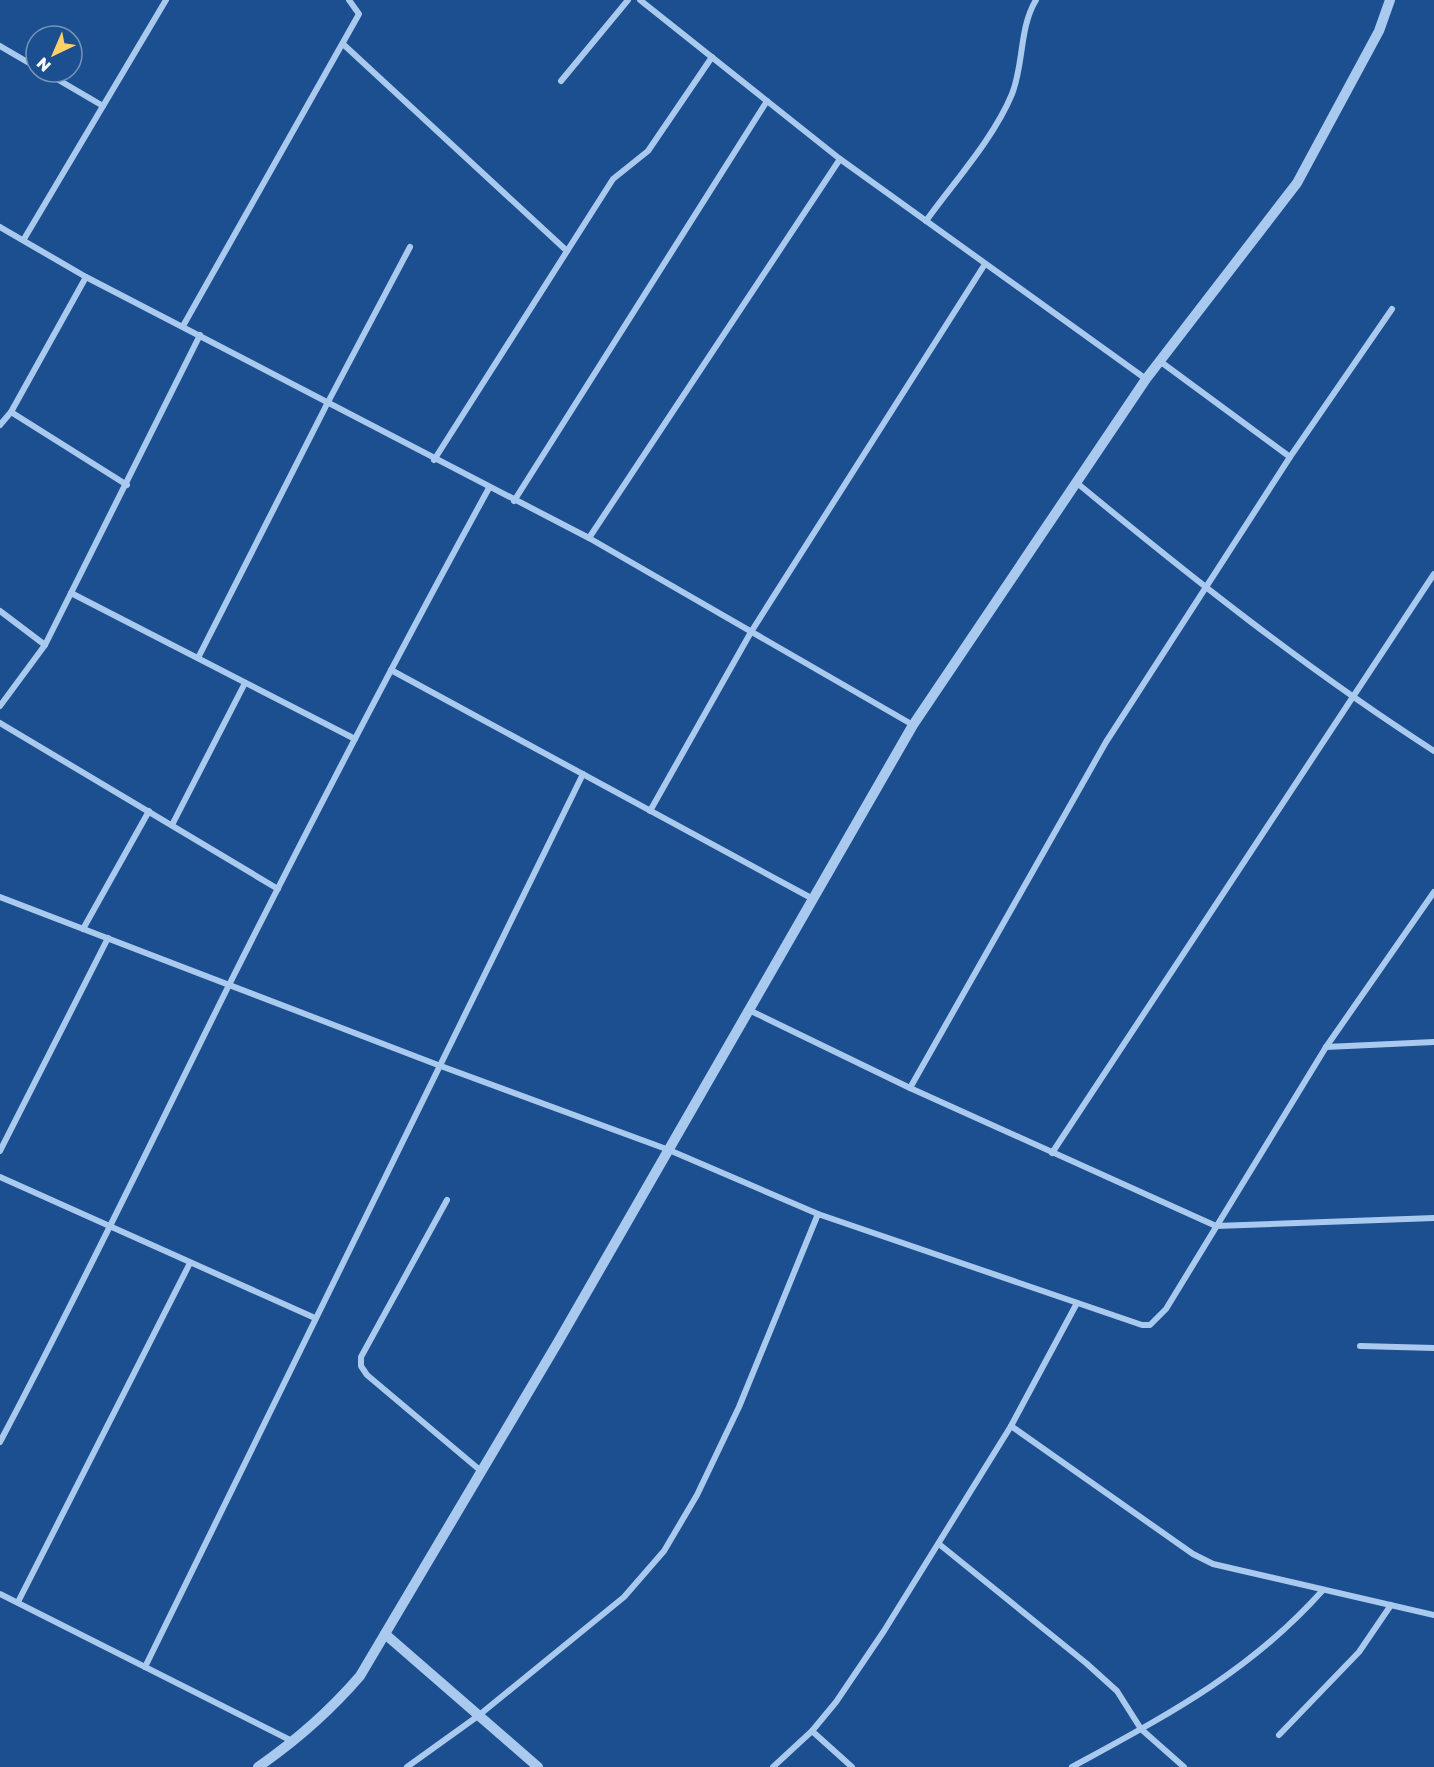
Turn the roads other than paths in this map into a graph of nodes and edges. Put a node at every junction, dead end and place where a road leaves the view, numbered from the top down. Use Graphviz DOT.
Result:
graph roads {
  1 [pos="166,0"];
  2 [pos="349,0"];
  3 [pos="628,0"];
  4 [pos="640,0"];
  5 [pos="1036,0"];
  6 [pos="1390,0"];
  7 [pos="343,44"];
  8 [pos="0,46"];
  9 [pos="712,57"];
  10 [pos="24,60"];
  11 [pos="561,81"];
  12 [pos="65,84"];
  13 [pos="767,101"];
  14 [pos="103,106"];
  15 [pos="840,159"];
  16 [pos="926,221"];
  17 [pos="0,227"];
  18 [pos="24,239"];
  19 [pos="410,247"];
  20 [pos="567,251"];
  21 [pos="985,264"];
  22 [pos="86,277"];
  23 [pos="1392,309"];
  24 [pos="183,326"];
  25 [pos="200,335"];
  26 [pos="1161,362"];
  27 [pos="1146,379"];
  28 [pos="327,404"];
  29 [pos="11,412"];
  30 [pos="0,425"];
  31 [pos="1290,457"];
  32 [pos="434,460"];
  33 [pos="1077,483"];
  34 [pos="127,485"];
  35 [pos="489,488"];
  36 [pos="514,501"];
  37 [pos="589,538"];
  38 [pos="1434,574"];
  39 [pos="1205,589"];
  40 [pos="71,593"];
  41 [pos="0,611"];
  42 [pos="751,632"];
  43 [pos="45,645"];
  44 [pos="198,658"];
  45 [pos="391,670"];
  46 [pos="245,682"];
  47 [pos="1353,699"];
  48 [pos="0,706"];
  49 [pos="0,723"];
  50 [pos="913,725"];
  51 [pos="355,739"];
  52 [pos="1434,751"];
  53 [pos="583,774"];
  54 [pos="650,811"];
  55 [pos="149,812"];
  56 [pos="172,825"];
  57 [pos="279,889"];
  58 [pos="1434,892"];
  59 [pos="0,897"];
  60 [pos="813,899"];
  61 [pos="83,928"];
  62 [pos="108,938"];
  63 [pos="230,984"];
  64 [pos="749,1010"];
  65 [pos="1434,1042"];
  66 [pos="1326,1047"];
  67 [pos="438,1065"];
  68 [pos="910,1088"];
  69 [pos="669,1150"];
  70 [pos="0,1151"];
  71 [pos="1052,1153"];
  72 [pos="0,1177"];
  73 [pos="447,1200"];
  74 [pos="818,1214"];
  75 [pos="1434,1218"];
  76 [pos="1216,1226"];
  77 [pos="111,1228"];
  78 [pos="190,1263"];
  79 [pos="1077,1303"];
  80 [pos="315,1318"];
  81 [pos="1360,1346"];
  82 [pos="1434,1348"];
  83 [pos="1011,1426"];
  84 [pos="0,1442"];
  85 [pos="481,1471"];
  86 [pos="939,1544"];
  87 [pos="1323,1590"];
  88 [pos="0,1594"];
  89 [pos="18,1602"];
  90 [pos="1392,1605"];
  91 [pos="1434,1615"];
  92 [pos="385,1634"];
  93 [pos="145,1667"];
  94 [pos="478,1716"];
  95 [pos="1142,1729"];
  96 [pos="812,1731"];
  97 [pos="1279,1735"];
  98 [pos="295,1742"];
  99 [pos="258,1767"];
  100 [pos="407,1767"];
  101 [pos="538,1767"];
  102 [pos="773,1767"];
  103 [pos="852,1767"];
  104 [pos="1072,1767"];
  105 [pos="1184,1767"];
  1 -- 14 [label="street"];
  2 -- 7 [label="street"];
  3 -- 11 [label="street"];
  4 -- 9 [label="street"];
  5 -- 16 [label="street"];
  6 -- 26 [label="street"];
  7 -- 20 [label="street"];
  7 -- 24 [label="street"];
  8 -- 10 [label="street"];
  9 -- 13 [label="street"];
  9 -- 20 [label="street"];
  12 -- 14 [label="street"];
  13 -- 15 [label="street"];
  13 -- 36 [label="street"];
  14 -- 18 [label="street"];
  15 -- 16 [label="street"];
  15 -- 37 [label="street"];
  16 -- 21 [label="street"];
  17 -- 18 [label="street"];
  18 -- 22 [label="street"];
  19 -- 28 [label="street"];
  20 -- 32 [label="street"];
  21 -- 27 [label="street"];
  21 -- 42 [label="street"];
  22 -- 24 [label="street"];
  22 -- 29 [label="street"];
  23 -- 31 [label="street"];
  24 -- 25 [label="street"];
  25 -- 28 [label="street"];
  25 -- 34 [label="street"];
  26 -- 27 [label="street"];
  26 -- 31 [label="street"];
  27 -- 33 [label="street"];
  28 -- 32 [label="street"];
  28 -- 44 [label="street"];
  29 -- 30 [label="street"];
  29 -- 34 [label="street"];
  31 -- 39 [label="street"];
  32 -- 35 [label="street"];
  33 -- 39 [label="street"];
  33 -- 50 [label="street"];
  34 -- 40 [label="street"];
  35 -- 36 [label="street"];
  35 -- 45 [label="street"];
  36 -- 37 [label="street"];
  37 -- 42 [label="street"];
  38 -- 47 [label="street"];
  39 -- 47 [label="street"];
  39 -- 68 [label="street"];
  40 -- 43 [label="street"];
  40 -- 44 [label="street"];
  41 -- 43 [label="street"];
  42 -- 50 [label="street"];
  42 -- 54 [label="street"];
  43 -- 48 [label="street"];
  44 -- 46 [label="street"];
  45 -- 51 [label="street"];
  45 -- 53 [label="street"];
  46 -- 51 [label="street"];
  46 -- 56 [label="street"];
  47 -- 52 [label="street"];
  47 -- 71 [label="street"];
  49 -- 55 [label="street"];
  50 -- 60 [label="street"];
  51 -- 57 [label="street"];
  53 -- 54 [label="street"];
  53 -- 67 [label="street"];
  54 -- 60 [label="street"];
  55 -- 56 [label="street"];
  55 -- 61 [label="street"];
  56 -- 57 [label="street"];
  57 -- 63 [label="street"];
  58 -- 66 [label="street"];
  59 -- 61 [label="street"];
  60 -- 64 [label="street"];
  61 -- 62 [label="street"];
  62 -- 63 [label="street"];
  62 -- 70 [label="street"];
  63 -- 67 [label="street"];
  63 -- 77 [label="street"];
  64 -- 68 [label="street"];
  64 -- 69 [label="street"];
  65 -- 66 [label="street"];
  66 -- 76 [label="street"];
  67 -- 69 [label="street"];
  67 -- 80 [label="street"];
  68 -- 71 [label="street"];
  69 -- 74 [label="street"];
  69 -- 85 [label="street"];
  71 -- 76 [label="street"];
  72 -- 77 [label="street"];
  73 -- 85 [label="street"];
  74 -- 79 [label="street"];
  74 -- 94 [label="street"];
  75 -- 76 [label="street"];
  76 -- 79 [label="street"];
  77 -- 78 [label="street"];
  77 -- 84 [label="street"];
  78 -- 80 [label="street"];
  78 -- 89 [label="street"];
  79 -- 83 [label="street"];
  80 -- 93 [label="street"];
  81 -- 82 [label="street"];
  83 -- 86 [label="street"];
  83 -- 87 [label="street"];
  85 -- 92 [label="street"];
  86 -- 95 [label="street"];
  86 -- 96 [label="street"];
  87 -- 90 [label="street"];
  87 -- 95 [label="street"];
  88 -- 89 [label="street"];
  89 -- 93 [label="street"];
  90 -- 91 [label="street"];
  90 -- 97 [label="street"];
  92 -- 94 [label="street"];
  92 -- 98 [label="street"];
  93 -- 98 [label="street"];
  94 -- 100 [label="street"];
  94 -- 101 [label="street"];
  95 -- 104 [label="street"];
  95 -- 105 [label="street"];
  96 -- 102 [label="street"];
  96 -- 103 [label="street"];
  98 -- 99 [label="street"];
}
